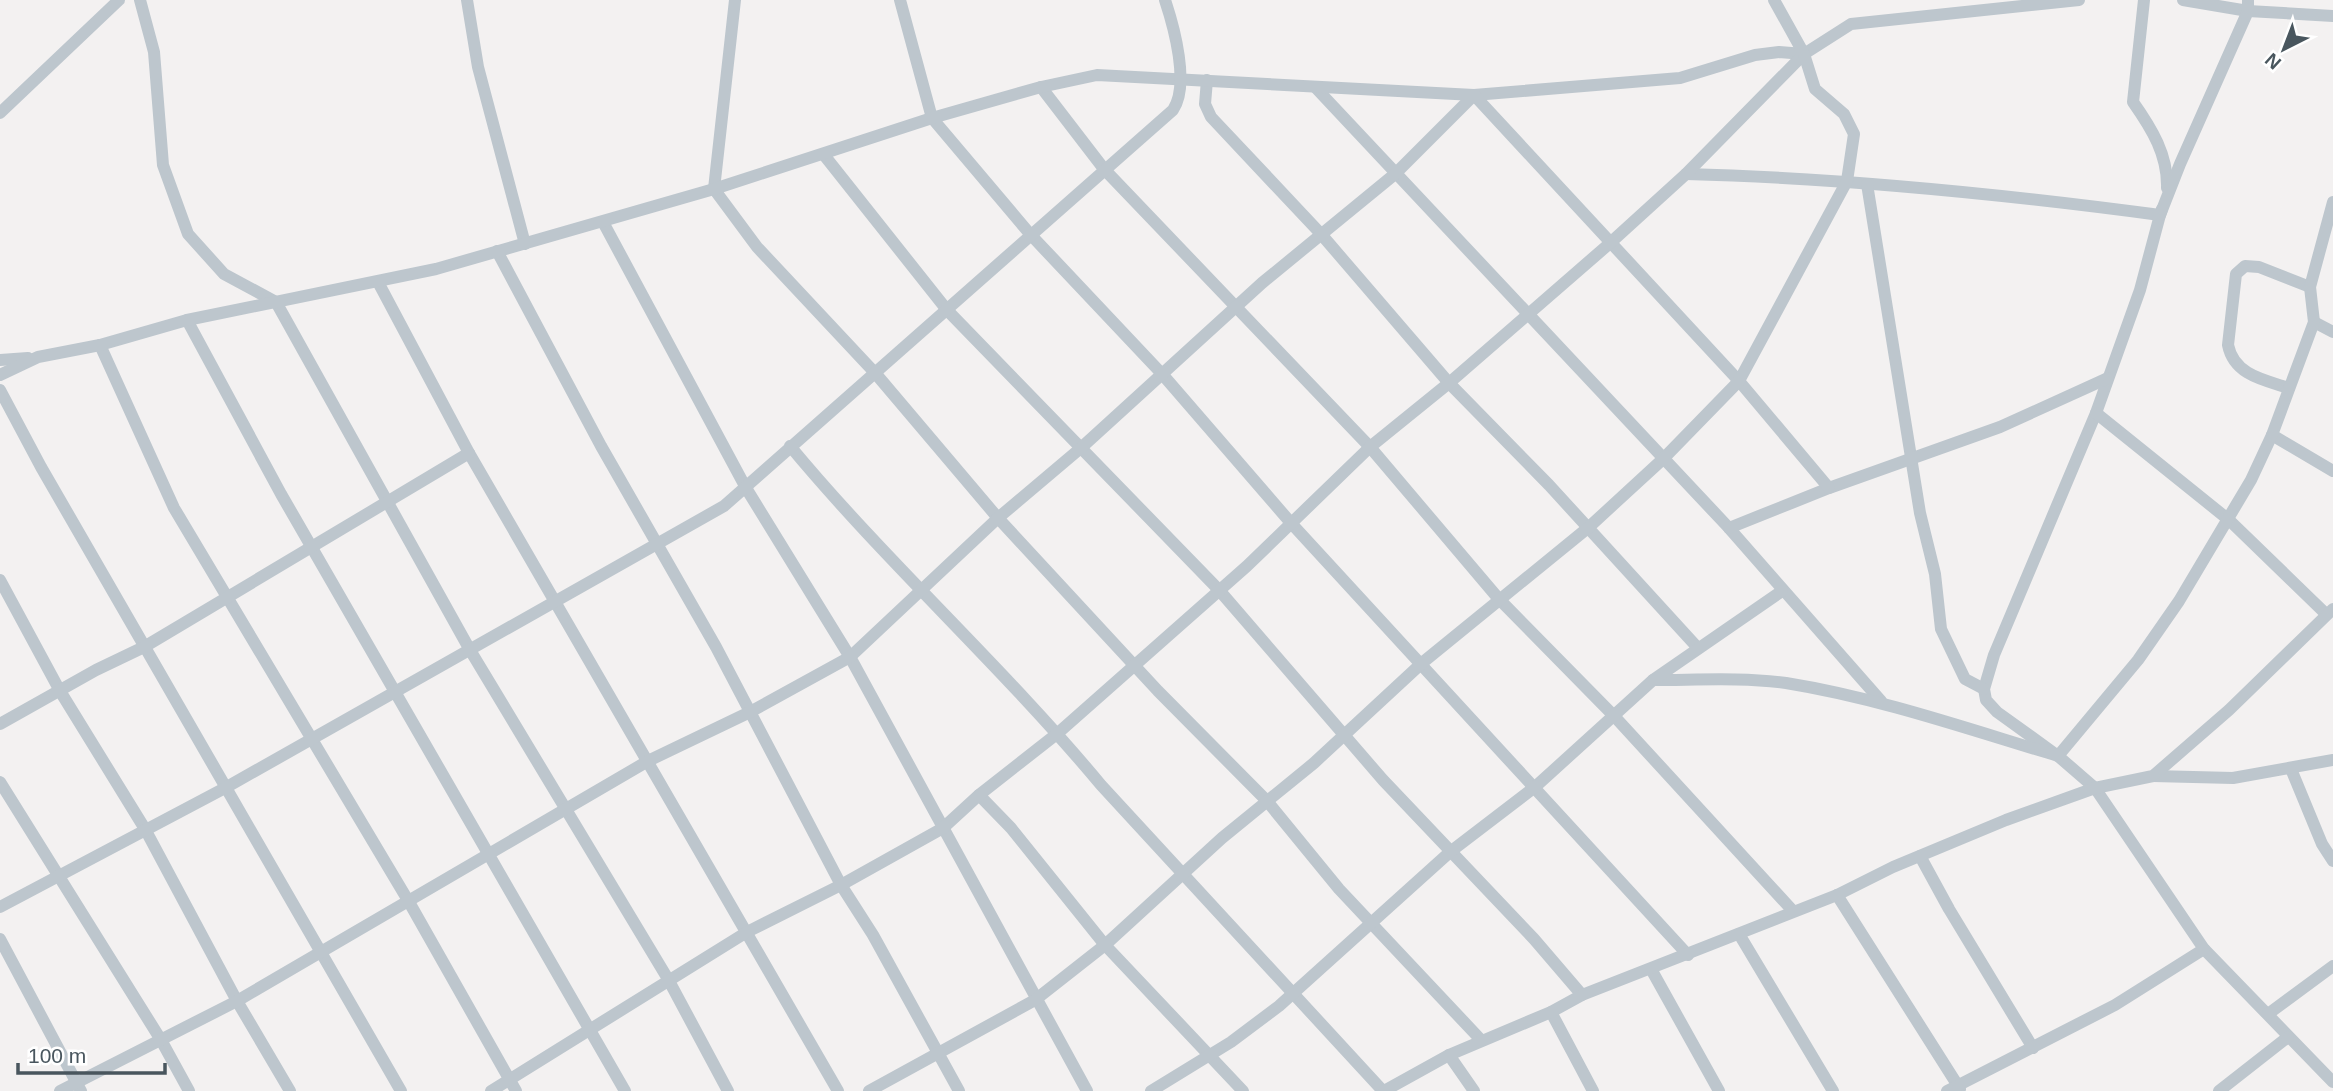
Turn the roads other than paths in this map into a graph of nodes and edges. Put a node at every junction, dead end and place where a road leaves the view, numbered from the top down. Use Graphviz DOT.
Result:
graph roads {
  1 [pos="119,0"];
  2 [pos="140,0"];
  3 [pos="467,0"];
  4 [pos="735,0"];
  5 [pos="900,0"];
  6 [pos="1165,0"];
  7 [pos="1774,0"];
  8 [pos="2079,0"];
  9 [pos="2144,0"];
  10 [pos="2183,0"];
  11 [pos="2248,5"];
  12 [pos="2333,16"];
  13 [pos="1804,54"];
  14 [pos="1180,79"];
  15 [pos="1207,80"];
  16 [pos="1041,87"];
  17 [pos="1315,87"];
  18 [pos="1474,95"];
  19 [pos="0,113"];
  20 [pos="932,118"];
  21 [pos="824,155"];
  22 [pos="1104,169"];
  23 [pos="1395,174"];
  24 [pos="1686,174"];
  25 [pos="1847,181"];
  26 [pos="1867,184"];
  27 [pos="715,190"];
  28 [pos="2333,202"];
  29 [pos="2160,215"];
  30 [pos="603,222"];
  31 [pos="1030,234"];
  32 [pos="1321,234"];
  33 [pos="525,244"];
  34 [pos="1609,244"];
  35 [pos="497,251"];
  36 [pos="378,282"];
  37 [pos="2310,287"];
  38 [pos="276,302"];
  39 [pos="1237,306"];
  40 [pos="947,310"];
  41 [pos="1527,314"];
  42 [pos="187,320"];
  43 [pos="2314,322"];
  44 [pos="2333,331"];
  45 [pos="100,345"];
  46 [pos="38,357"];
  47 [pos="0,360"];
  48 [pos="876,374"];
  49 [pos="1163,374"];
  50 [pos="0,375"];
  51 [pos="2108,378"];
  52 [pos="1738,381"];
  53 [pos="1449,383"];
  54 [pos="2289,388"];
  55 [pos="0,390"];
  56 [pos="2096,413"];
  57 [pos="2272,435"];
  58 [pos="790,446"];
  59 [pos="1082,447"];
  60 [pos="1370,447"];
  61 [pos="469,453"];
  62 [pos="1663,459"];
  63 [pos="1911,460"];
  64 [pos="2333,471"];
  65 [pos="746,488"];
  66 [pos="1829,488"];
  67 [pos="388,503"];
  68 [pos="998,518"];
  69 [pos="2229,520"];
  70 [pos="1291,523"];
  71 [pos="1588,527"];
  72 [pos="1729,528"];
  73 [pos="656,544"];
  74 [pos="312,547"];
  75 [pos="0,580"];
  76 [pos="921,589"];
  77 [pos="1219,590"];
  78 [pos="1782,591"];
  79 [pos="226,597"];
  80 [pos="1498,598"];
  81 [pos="557,600"];
  82 [pos="2329,612"];
  83 [pos="145,647"];
  84 [pos="1697,647"];
  85 [pos="470,650"];
  86 [pos="850,657"];
  87 [pos="1422,663"];
  88 [pos="1136,664"];
  89 [pos="1653,680"];
  90 [pos="395,690"];
  91 [pos="1984,690"];
  92 [pos="60,691"];
  93 [pos="1881,701"];
  94 [pos="750,712"];
  95 [pos="1615,717"];
  96 [pos="0,724"];
  97 [pos="1058,733"];
  98 [pos="1345,735"];
  99 [pos="309,739"];
  100 [pos="2059,756"];
  101 [pos="2333,760"];
  102 [pos="648,761"];
  103 [pos="2291,769"];
  104 [pos="2152,776"];
  105 [pos="0,782"];
  106 [pos="1535,787"];
  107 [pos="225,788"];
  108 [pos="2095,788"];
  109 [pos="979,795"];
  110 [pos="1267,801"];
  111 [pos="566,809"];
  112 [pos="943,828"];
  113 [pos="145,829"];
  114 [pos="1450,852"];
  115 [pos="488,856"];
  116 [pos="1920,856"];
  117 [pos="2333,861"];
  118 [pos="1183,873"];
  119 [pos="58,875"];
  120 [pos="841,885"];
  121 [pos="1837,895"];
  122 [pos="409,902"];
  123 [pos="0,907"];
  124 [pos="1793,911"];
  125 [pos="1373,923"];
  126 [pos="747,932"];
  127 [pos="1739,934"];
  128 [pos="0,939"];
  129 [pos="1105,945"];
  130 [pos="2204,949"];
  131 [pos="322,954"];
  132 [pos="1688,955"];
  133 [pos="2333,966"];
  134 [pos="1651,969"];
  135 [pos="668,979"];
  136 [pos="1295,993"];
  137 [pos="1581,995"];
  138 [pos="1035,1000"];
  139 [pos="237,1001"];
  140 [pos="1551,1012"];
  141 [pos="2268,1014"];
  142 [pos="589,1028"];
  143 [pos="2288,1037"];
  144 [pos="161,1040"];
  145 [pos="1480,1040"];
  146 [pos="2034,1048"];
  147 [pos="939,1051"];
  148 [pos="1210,1054"];
  149 [pos="1449,1055"];
  150 [pos="2333,1082"];
  151 [pos="512,1085"];
  152 [pos="79,1086"];
  153 [pos="1955,1089"];
  154 [pos="60,1091"];
  155 [pos="189,1091"];
  156 [pos="290,1091"];
  157 [pos="401,1091"];
  158 [pos="491,1091"];
  159 [pos="625,1091"];
  160 [pos="728,1091"];
  161 [pos="838,1091"];
  162 [pos="869,1091"];
  163 [pos="960,1091"];
  164 [pos="1087,1091"];
  165 [pos="1151,1091"];
  166 [pos="1243,1091"];
  167 [pos="1384,1091"];
  168 [pos="1474,1091"];
  169 [pos="1593,1091"];
  170 [pos="1719,1091"];
  171 [pos="1833,1091"];
  172 [pos="2219,1091"];
  1 -- 19 [label="street"];
  2 -- 38 [label="street"];
  3 -- 33 [label="street"];
  4 -- 27 [label="street"];
  5 -- 20 [label="street"];
  6 -- 14 [label="street"];
  7 -- 13 [label="street"];
  8 -- 13 [label="street"];
  9 -- 29 [label="street"];
  10 -- 11 [label="street"];
  11 -- 12 [label="street"];
  11 -- 29 [label="street"];
  13 -- 18 [label="street"];
  13 -- 24 [label="street"];
  13 -- 25 [label="street"];
  14 -- 15 [label="street"];
  14 -- 16 [label="street"];
  14 -- 22 [label="street"];
  15 -- 17 [label="street"];
  15 -- 32 [label="street"];
  16 -- 20 [label="street"];
  16 -- 22 [label="street"];
  17 -- 18 [label="street"];
  17 -- 23 [label="street"];
  18 -- 23 [label="street"];
  18 -- 34 [label="street"];
  20 -- 21 [label="street"];
  20 -- 31 [label="street"];
  21 -- 27 [label="street"];
  21 -- 40 [label="street"];
  22 -- 31 [label="street"];
  22 -- 39 [label="street"];
  23 -- 32 [label="street"];
  23 -- 41 [label="street"];
  24 -- 25 [label="street"];
  24 -- 34 [label="street"];
  25 -- 26 [label="street"];
  25 -- 52 [label="street"];
  26 -- 29 [label="street"];
  26 -- 63 [label="street"];
  27 -- 30 [label="street"];
  27 -- 48 [label="street"];
  28 -- 37 [label="street"];
  29 -- 51 [label="street"];
  30 -- 33 [label="street"];
  30 -- 65 [label="street"];
  31 -- 40 [label="street"];
  31 -- 49 [label="street"];
  32 -- 39 [label="street"];
  32 -- 53 [label="street"];
  33 -- 35 [label="street"];
  34 -- 41 [label="street"];
  34 -- 52 [label="street"];
  35 -- 36 [label="street"];
  35 -- 73 [label="street"];
  36 -- 38 [label="street"];
  36 -- 61 [label="street"];
  37 -- 43 [label="street"];
  37 -- 54 [label="street"];
  38 -- 42 [label="street"];
  38 -- 67 [label="street"];
  39 -- 49 [label="street"];
  39 -- 60 [label="street"];
  40 -- 48 [label="street"];
  40 -- 59 [label="street"];
  41 -- 53 [label="street"];
  41 -- 62 [label="street"];
  42 -- 45 [label="street"];
  42 -- 74 [label="street"];
  43 -- 44 [label="street"];
  43 -- 54 [label="street"];
  45 -- 46 [label="street"];
  45 -- 79 [label="street"];
  46 -- 47 [label="street"];
  46 -- 50 [label="street"];
  48 -- 58 [label="street"];
  48 -- 68 [label="street"];
  49 -- 59 [label="street"];
  49 -- 70 [label="street"];
  51 -- 56 [label="street"];
  51 -- 63 [label="street"];
  52 -- 62 [label="street"];
  52 -- 66 [label="street"];
  53 -- 60 [label="street"];
  53 -- 71 [label="street"];
  54 -- 57 [label="street"];
  55 -- 83 [label="street"];
  56 -- 69 [label="street"];
  56 -- 91 [label="street"];
  57 -- 64 [label="street"];
  57 -- 69 [label="street"];
  58 -- 65 [label="street"];
  58 -- 76 [label="street"];
  59 -- 68 [label="street"];
  59 -- 77 [label="street"];
  60 -- 70 [label="street"];
  60 -- 80 [label="street"];
  61 -- 67 [label="street"];
  61 -- 81 [label="street"];
  62 -- 71 [label="street"];
  62 -- 72 [label="street"];
  63 -- 66 [label="street"];
  63 -- 91 [label="street"];
  65 -- 73 [label="street"];
  65 -- 86 [label="street"];
  66 -- 72 [label="street"];
  67 -- 74 [label="street"];
  67 -- 85 [label="street"];
  68 -- 76 [label="street"];
  68 -- 88 [label="street"];
  69 -- 82 [label="street"];
  69 -- 100 [label="street"];
  70 -- 77 [label="street"];
  70 -- 87 [label="street"];
  71 -- 80 [label="street"];
  71 -- 84 [label="street"];
  72 -- 78 [label="street"];
  73 -- 81 [label="street"];
  73 -- 94 [label="street"];
  74 -- 79 [label="street"];
  74 -- 90 [label="street"];
  75 -- 92 [label="street"];
  76 -- 86 [label="street"];
  76 -- 97 [label="street"];
  77 -- 88 [label="street"];
  77 -- 98 [label="street"];
  78 -- 84 [label="street"];
  78 -- 93 [label="street"];
  79 -- 83 [label="street"];
  79 -- 99 [label="street"];
  80 -- 87 [label="street"];
  80 -- 95 [label="street"];
  81 -- 85 [label="street"];
  81 -- 102 [label="street"];
  82 -- 104 [label="street"];
  83 -- 92 [label="street"];
  83 -- 107 [label="street"];
  84 -- 89 [label="street"];
  85 -- 90 [label="street"];
  85 -- 111 [label="street"];
  86 -- 94 [label="street"];
  86 -- 112 [label="street"];
  87 -- 98 [label="street"];
  87 -- 106 [label="street"];
  88 -- 97 [label="street"];
  88 -- 110 [label="street"];
  89 -- 93 [label="street"];
  89 -- 95 [label="street"];
  90 -- 99 [label="street"];
  90 -- 115 [label="street"];
  91 -- 100 [label="street"];
  92 -- 96 [label="street"];
  92 -- 113 [label="street"];
  93 -- 100 [label="street"];
  94 -- 102 [label="street"];
  94 -- 120 [label="street"];
  95 -- 106 [label="street"];
  95 -- 124 [label="street"];
  97 -- 109 [label="street"];
  97 -- 118 [label="street"];
  98 -- 110 [label="street"];
  98 -- 114 [label="street"];
  99 -- 107 [label="street"];
  99 -- 122 [label="street"];
  100 -- 108 [label="street"];
  101 -- 103 [label="street"];
  102 -- 111 [label="street"];
  102 -- 126 [label="street"];
  103 -- 104 [label="street"];
  103 -- 117 [label="street"];
  104 -- 108 [label="street"];
  105 -- 119 [label="street"];
  106 -- 114 [label="street"];
  106 -- 132 [label="street"];
  107 -- 113 [label="street"];
  107 -- 131 [label="street"];
  108 -- 116 [label="street"];
  108 -- 130 [label="street"];
  109 -- 112 [label="street"];
  109 -- 129 [label="street"];
  110 -- 118 [label="street"];
  110 -- 125 [label="street"];
  111 -- 115 [label="street"];
  111 -- 135 [label="street"];
  112 -- 120 [label="street"];
  112 -- 138 [label="street"];
  113 -- 119 [label="street"];
  113 -- 139 [label="street"];
  114 -- 125 [label="street"];
  114 -- 137 [label="street"];
  115 -- 122 [label="street"];
  115 -- 142 [label="street"];
  116 -- 121 [label="street"];
  116 -- 146 [label="street"];
  118 -- 129 [label="street"];
  118 -- 136 [label="street"];
  119 -- 123 [label="street"];
  119 -- 144 [label="street"];
  120 -- 126 [label="street"];
  120 -- 147 [label="street"];
  121 -- 124 [label="street"];
  121 -- 153 [label="street"];
  122 -- 131 [label="street"];
  122 -- 151 [label="street"];
  124 -- 127 [label="street"];
  125 -- 136 [label="street"];
  125 -- 145 [label="street"];
  126 -- 135 [label="street"];
  126 -- 161 [label="street"];
  127 -- 132 [label="street"];
  127 -- 171 [label="street"];
  128 -- 152 [label="street"];
  129 -- 138 [label="street"];
  129 -- 148 [label="street"];
  130 -- 141 [label="street"];
  130 -- 146 [label="street"];
  131 -- 139 [label="street"];
  131 -- 157 [label="street"];
  132 -- 134 [label="street"];
  133 -- 141 [label="street"];
  134 -- 137 [label="street"];
  134 -- 170 [label="street"];
  135 -- 142 [label="street"];
  135 -- 160 [label="street"];
  136 -- 148 [label="street"];
  136 -- 167 [label="street"];
  137 -- 140 [label="street"];
  138 -- 147 [label="street"];
  138 -- 164 [label="street"];
  139 -- 144 [label="street"];
  139 -- 156 [label="street"];
  140 -- 145 [label="street"];
  140 -- 169 [label="street"];
  141 -- 143 [label="street"];
  142 -- 151 [label="street"];
  142 -- 159 [label="street"];
  143 -- 150 [label="street"];
  143 -- 172 [label="street"];
  144 -- 152 [label="street"];
  144 -- 155 [label="street"];
  145 -- 149 [label="street"];
  146 -- 153 [label="street"];
  147 -- 162 [label="street"];
  147 -- 163 [label="street"];
  148 -- 165 [label="street"];
  148 -- 166 [label="street"];
  149 -- 167 [label="street"];
  149 -- 168 [label="street"];
  151 -- 158 [label="street"];
  152 -- 154 [label="street"];
}
